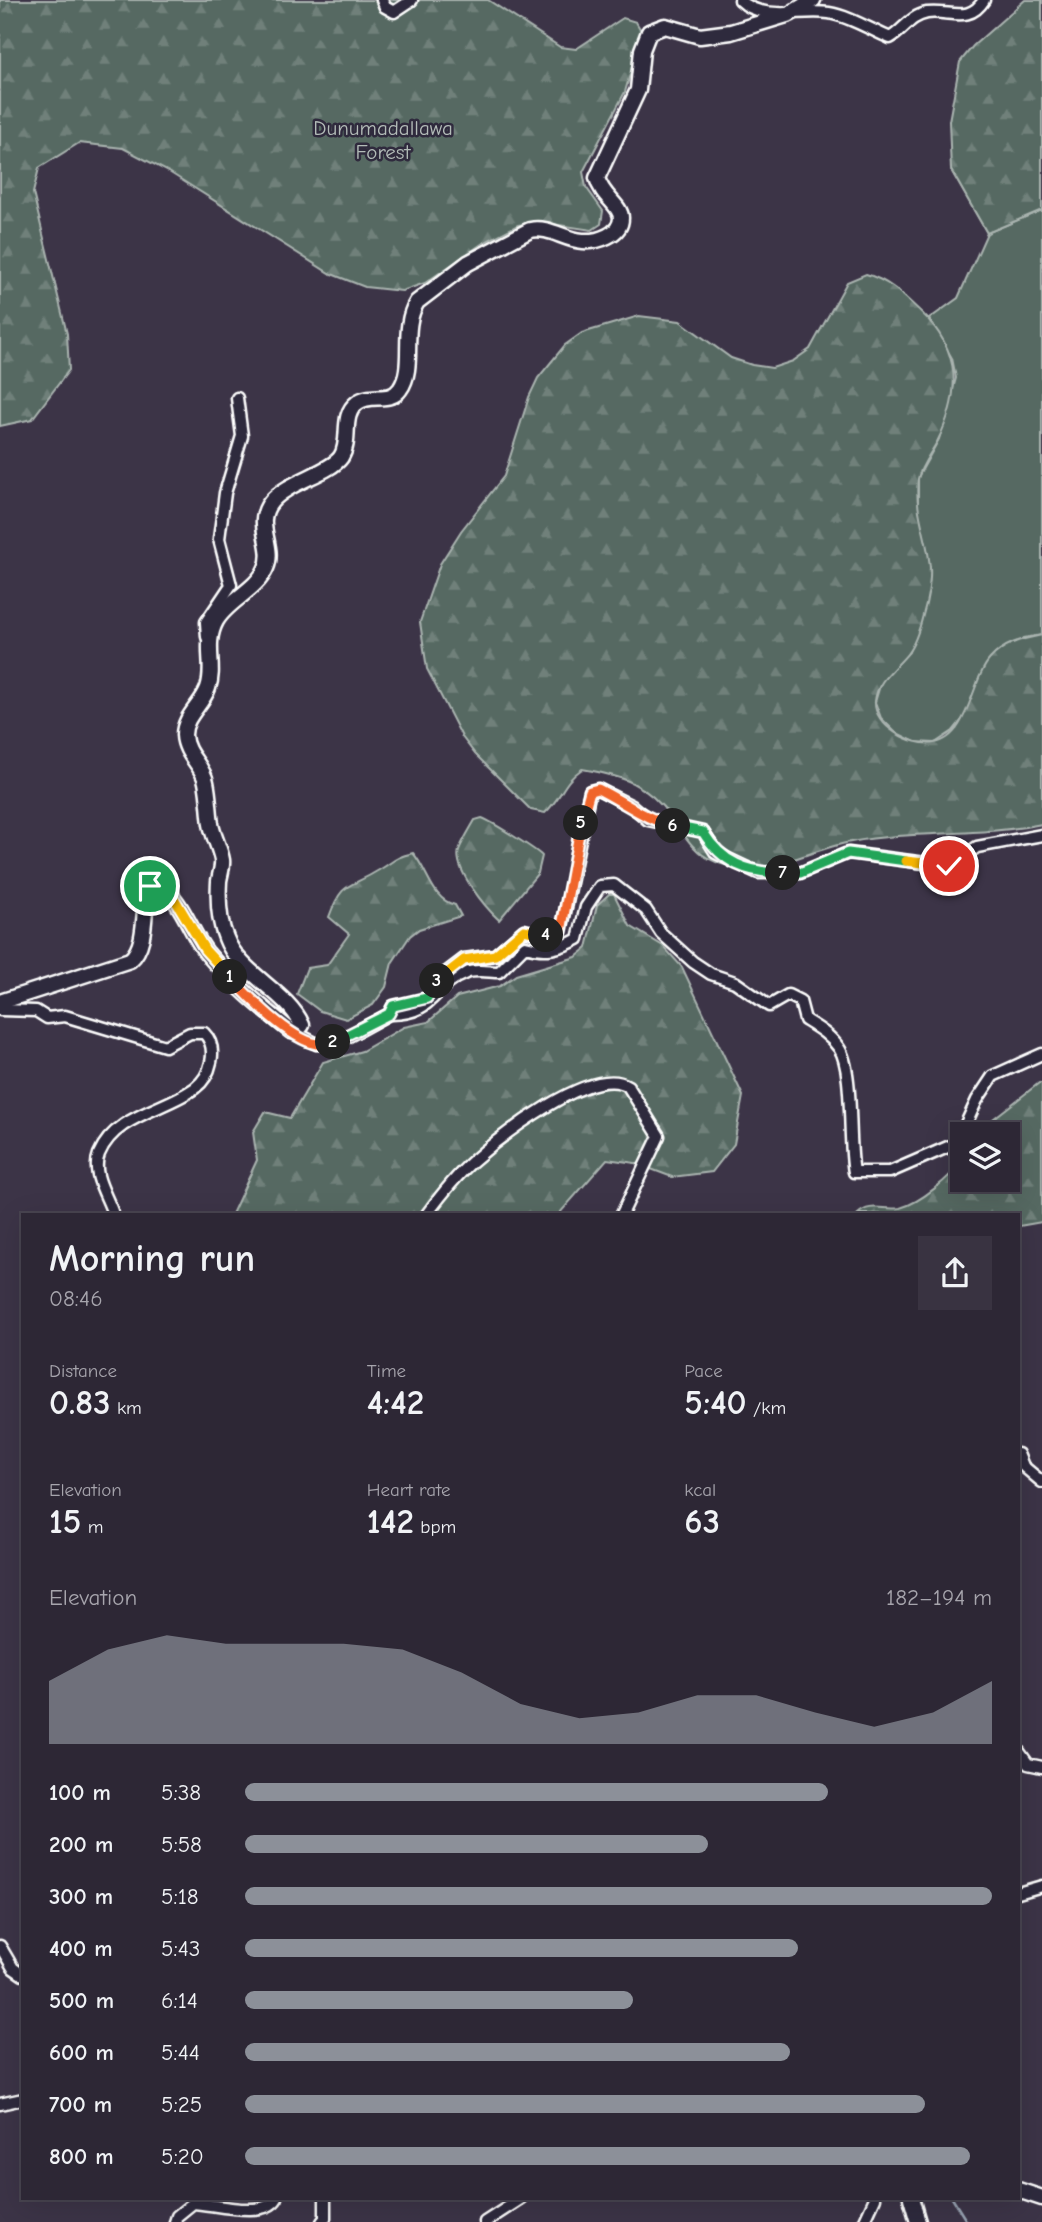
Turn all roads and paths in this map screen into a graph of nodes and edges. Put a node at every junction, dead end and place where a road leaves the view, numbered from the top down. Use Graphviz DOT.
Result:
graph roads {
  1 [pos="382,0"];
  2 [pos="412,0"];
  3 [pos="740,0"];
  4 [pos="813,0"];
  5 [pos="984,0"];
  6 [pos="790,14"];
  7 [pos="237,398"];
  8 [pos="208,641"];
  9 [pos="1042,835"];
  10 [pos="0,1002"];
  11 [pos="0,1010"];
  12 [pos="389,1014"];
  13 [pos="291,1031"];
  14 [pos="1042,1054"];
  15 [pos="113,1213"];
  16 [pos="428,1213"];
  17 [pos="622,1213"];
  18 [pos="1020,1459"];
  19 [pos="1042,1482"];
  20 [pos="1020,1753"];
  21 [pos="1042,1767"];
  22 [pos="1042,1886"];
  23 [pos="1020,1892"];
  24 [pos="0,1946"];
  25 [pos="21,1974"];
  26 [pos="21,2099"];
  27 [pos="0,2104"];
  28 [pos="1020,2191"];
  29 [pos="1042,2198"];
  30 [pos="275,2200"];
  31 [pos="325,2200"];
  32 [pos="519,2200"];
  33 [pos="874,2200"];
  34 [pos="912,2200"];
  35 [pos="176,2222"];
  36 [pos="322,2222"];
  37 [pos="485,2222"];
  38 [pos="864,2222"];
  39 [pos="918,2222"];
  1 -- 2 [label="street"];
  3 -- 6 [label="street"];
  4 -- 6 [label="street"];
  5 -- 6 [label="street"];
  6 -- 8 [label="street"];
  7 -- 8 [label="street"];
  8 -- 13 [label="street"];
  9 -- 12 [label="street"];
  10 -- 13 [label="street"];
  11 -- 15 [label="street"];
  12 -- 13 [label="street"];
  12 -- 14 [label="street"];
  16 -- 17 [label="street"];
  18 -- 19 [label="street"];
  20 -- 21 [label="street"];
  22 -- 23 [label="street"];
  24 -- 25 [label="street"];
  26 -- 27 [label="street"];
  28 -- 29 [label="street"];
  30 -- 35 [label="street"];
  31 -- 36 [label="street"];
  32 -- 37 [label="street"];
  33 -- 38 [label="street"];
  34 -- 39 [label="street"];
}
